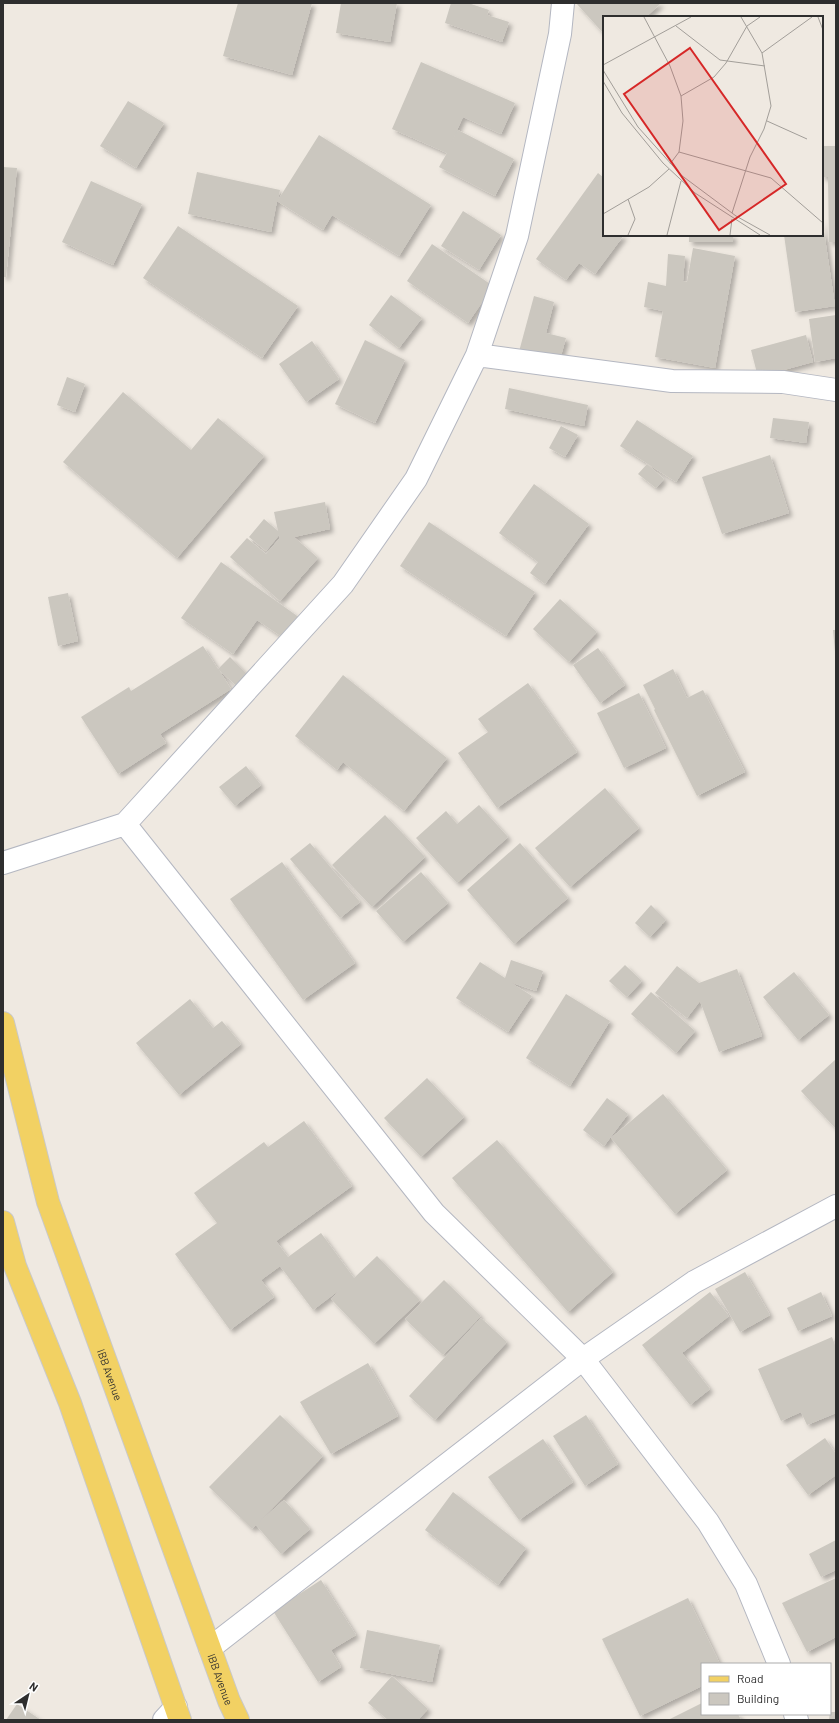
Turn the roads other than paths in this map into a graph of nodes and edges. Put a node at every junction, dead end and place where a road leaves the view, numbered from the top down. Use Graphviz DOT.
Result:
graph roads {
  1 [pos="563,3"];
  2 [pos="478,355"];
  3 [pos="836,390"];
  4 [pos="125,824"];
  5 [pos="3,863"];
  6 [pos="3,1023"];
  7 [pos="836,1206"];
  8 [pos="3,1222"];
  9 [pos="584,1360"];
  10 [pos="210,1648"];
  11 [pos="779,1663"];
  12 [pos="173,1716"];
  13 [pos="238,1720"];
  1 -- 2 [label="street"];
  2 -- 3 [label="street"];
  2 -- 4 [label="street"];
  4 -- 5 [label="street"];
  4 -- 9 [label="street"];
  6 -- 10 [label="main road, IBB Avenue"];
  7 -- 9 [label="street"];
  8 -- 12 [label="main road"];
  9 -- 10 [label="street"];
  9 -- 11 [label="street"];
  10 -- 13 [label="main road, IBB Avenue"];
}
